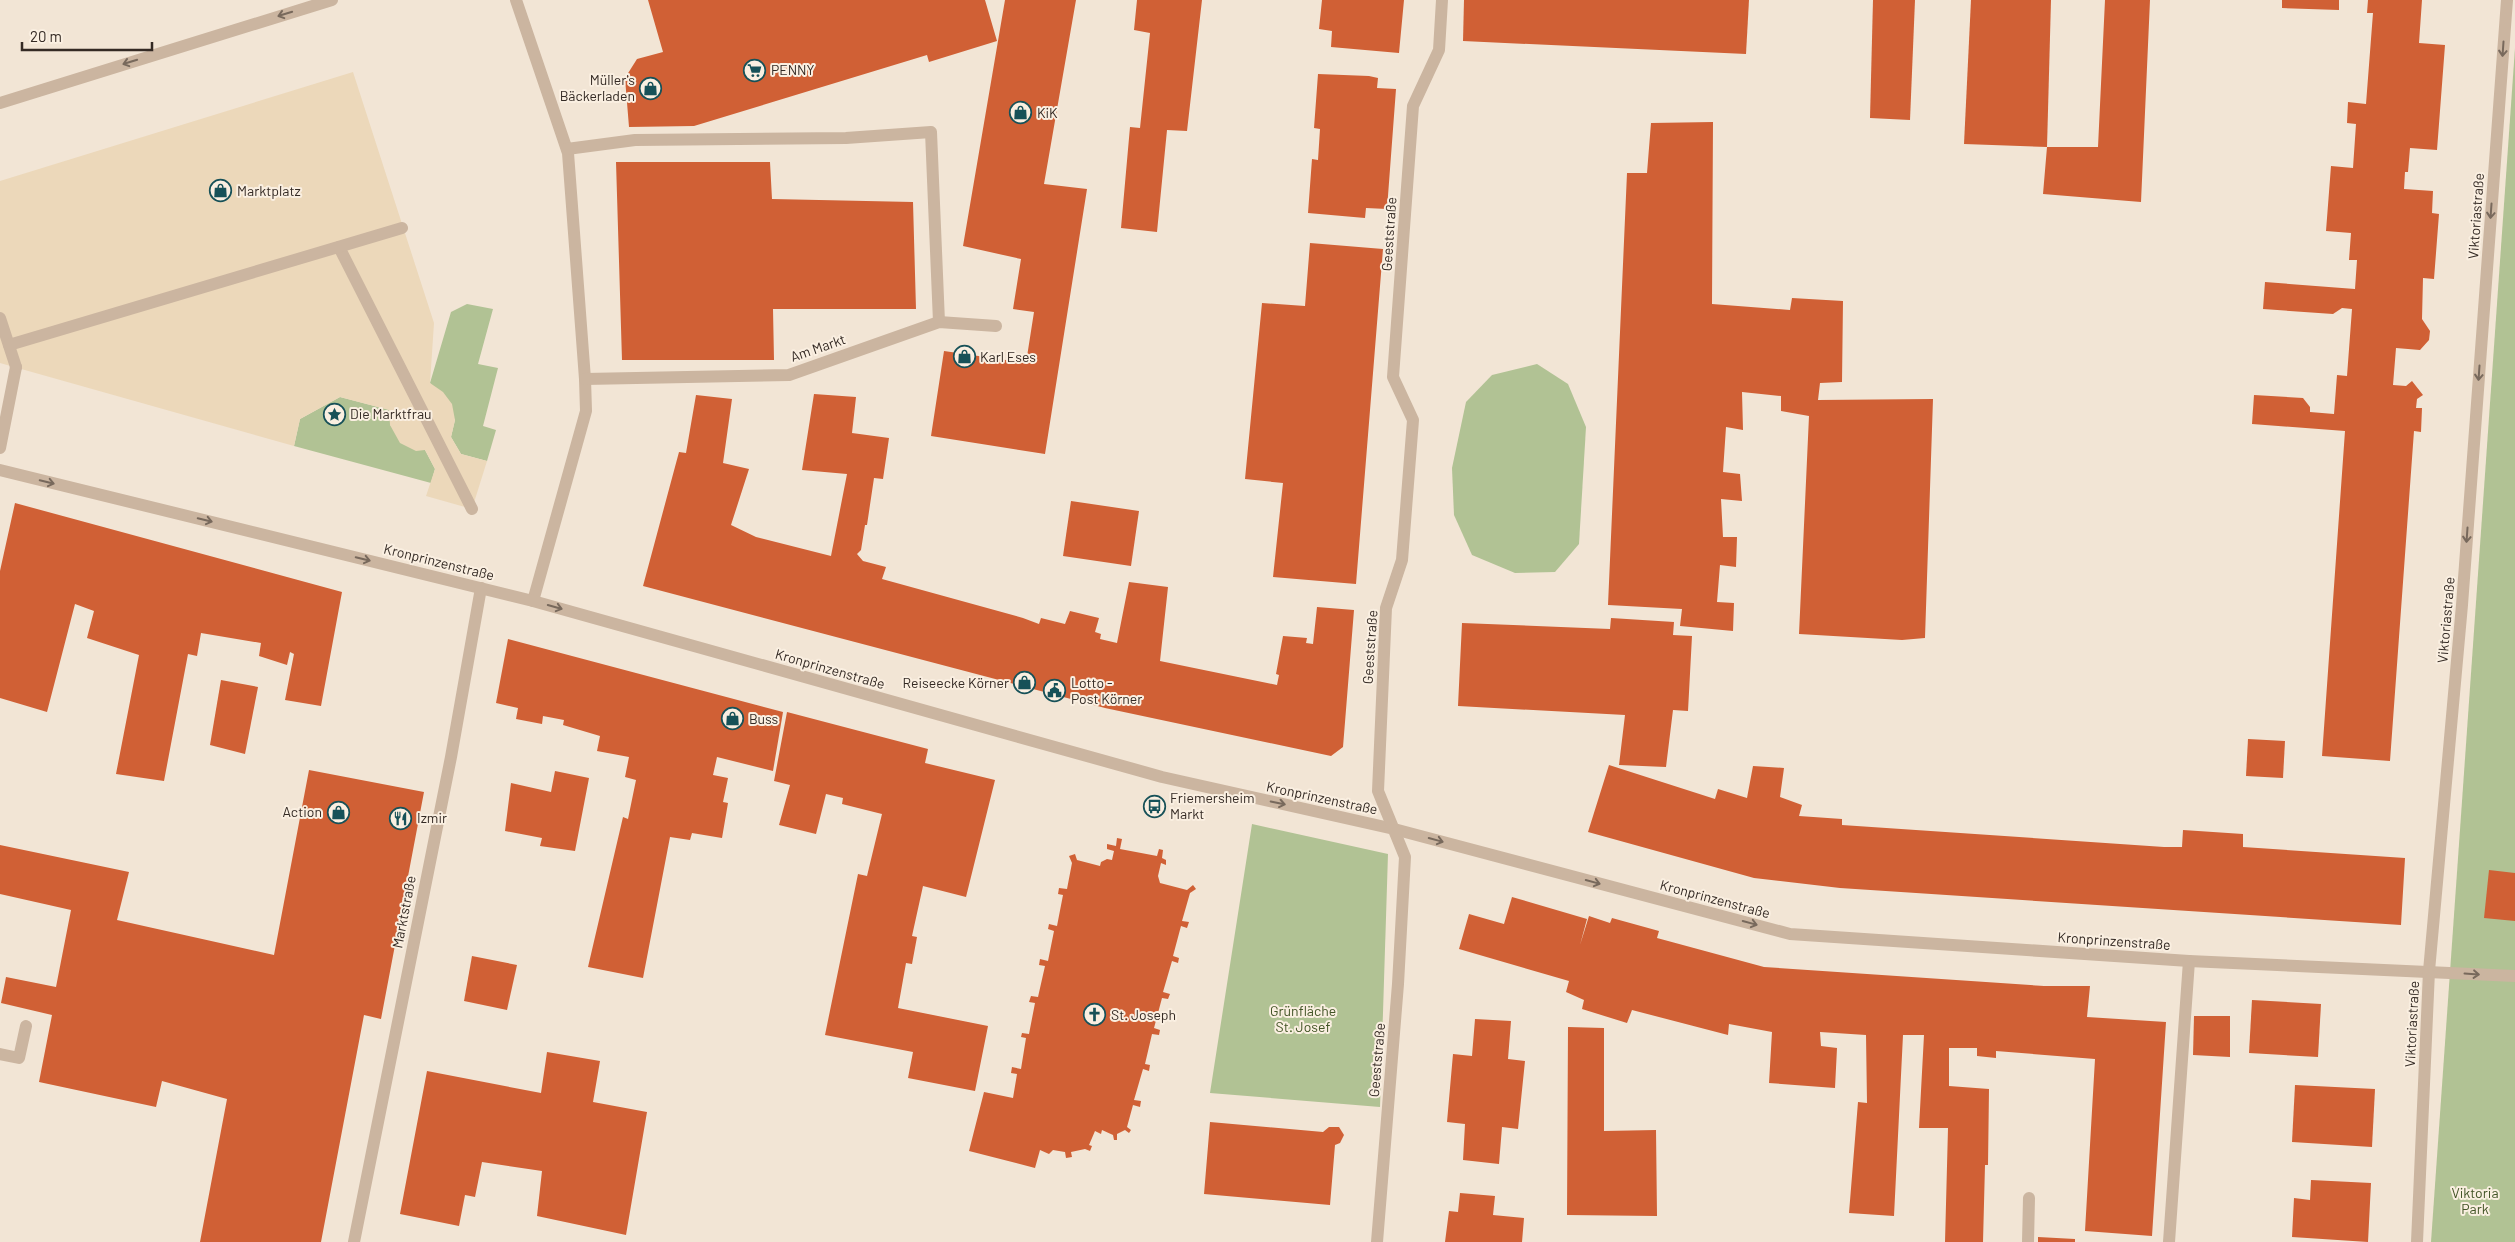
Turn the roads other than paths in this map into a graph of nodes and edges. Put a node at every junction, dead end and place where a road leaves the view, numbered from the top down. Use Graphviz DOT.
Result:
graph roads {
  1 [pos="332,0"];
  2 [pos="516,0"];
  3 [pos="1442,0"];
  4 [pos="2507,0"];
  5 [pos="0,103"];
  6 [pos="566,149"];
  7 [pos="402,228"];
  8 [pos="339,247"];
  9 [pos="0,318"];
  10 [pos="939,322"];
  11 [pos="996,326"];
  12 [pos="9,345"];
  13 [pos="585,379"];
  14 [pos="0,448"];
  15 [pos="0,470"];
  16 [pos="472,509"];
  17 [pos="481,588"];
  18 [pos="533,601"];
  19 [pos="1394,829"];
  20 [pos="2189,961"];
  21 [pos="2429,971"];
  22 [pos="2515,976"];
  23 [pos="26,1026"];
  24 [pos="0,1054"];
  25 [pos="2029,1198"];
  26 [pos="354,1242"];
  27 [pos="1377,1242"];
  28 [pos="2028,1242"];
  29 [pos="2169,1242"];
  30 [pos="2417,1242"];
  1 -- 5 [label="street, one-way"];
  2 -- 6 [label="street"];
  3 -- 19 [label="street, Geeststraße"];
  4 -- 21 [label="street, Viktoriastraße, one-way"];
  6 -- 10 [label="street"];
  6 -- 13 [label="street"];
  7 -- 8 [label="street"];
  8 -- 12 [label="street"];
  8 -- 16 [label="street"];
  9 -- 12 [label="street"];
  10 -- 11 [label="street, Am Markt"];
  10 -- 13 [label="street, Am Markt"];
  12 -- 14 [label="street"];
  13 -- 18 [label="street"];
  15 -- 17 [label="street, Kronprinzenstraße, one-way"];
  17 -- 18 [label="street, Kronprinzenstraße"];
  17 -- 26 [label="street, Marktstraße"];
  18 -- 19 [label="street, Kronprinzenstraße, one-way"];
  19 -- 20 [label="street, Kronprinzenstraße, one-way"];
  19 -- 27 [label="street, Geeststraße"];
  20 -- 21 [label="street, Kronprinzenstraße"];
  20 -- 29 [label="street"];
  21 -- 22 [label="street, Kronprinzenstraße, one-way"];
  21 -- 30 [label="street, Viktoriastraße"];
  23 -- 24 [label="street"];
  25 -- 28 [label="street"];
}
